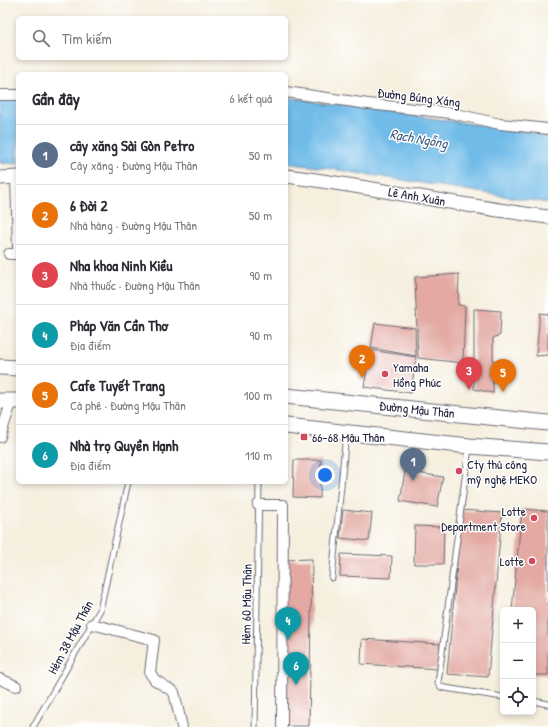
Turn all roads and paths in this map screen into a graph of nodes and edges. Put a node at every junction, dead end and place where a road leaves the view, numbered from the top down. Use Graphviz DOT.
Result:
graph roads {
  1 [pos="288,92"];
  2 [pos="0,95"];
  3 [pos="16,95"];
  4 [pos="548,129"];
  5 [pos="288,176"];
  6 [pos="16,177"];
  7 [pos="0,178"];
  8 [pos="548,217"];
  9 [pos="0,367"];
  10 [pos="16,368"];
  11 [pos="288,396"];
  12 [pos="10,401"];
  13 [pos="548,423"];
  14 [pos="288,426"];
  15 [pos="346,433"];
  16 [pos="0,437"];
  17 [pos="469,446"];
  18 [pos="548,452"];
  19 [pos="128,484"];
  20 [pos="259,484"];
  21 [pos="258,505"];
  22 [pos="332,578"];
  23 [pos="92,624"];
  24 [pos="0,679"];
  25 [pos="16,686"];
  26 [pos="500,697"];
  27 [pos="536,702"];
  28 [pos="548,704"];
  29 [pos="282,726"];
  30 [pos="33,727"];
  31 [pos="182,727"];
  32 [pos="255,727"];
  1 -- 4 [label="street, Đường Búng Xáng"];
  2 -- 3 [label="street"];
  5 -- 8 [label="street, Lê Anh Xuân"];
  6 -- 7 [label="street"];
  9 -- 10 [label="main road"];
  11 -- 13 [label="main road, Đường Mậu Thân"];
  12 -- 16 [label="street"];
  14 -- 15 [label="main road"];
  15 -- 17 [label="main road"];
  15 -- 22 [label="lane"];
  17 -- 18 [label="main road"];
  17 -- 26 [label="lane"];
  19 -- 23 [label="lane, Hẻm 38 Mậu Thân"];
  20 -- 21 [label="lane, Hẻm 60 Mậu Thân"];
  21 -- 29 [label="street"];
  21 -- 32 [label="lane, Hẻm 60 Mậu Thân"];
  23 -- 30 [label="lane, Hẻm 38 Mậu Thân"];
  23 -- 31 [label="street"];
  24 -- 25 [label="street"];
  27 -- 28 [label="lane"];
}
